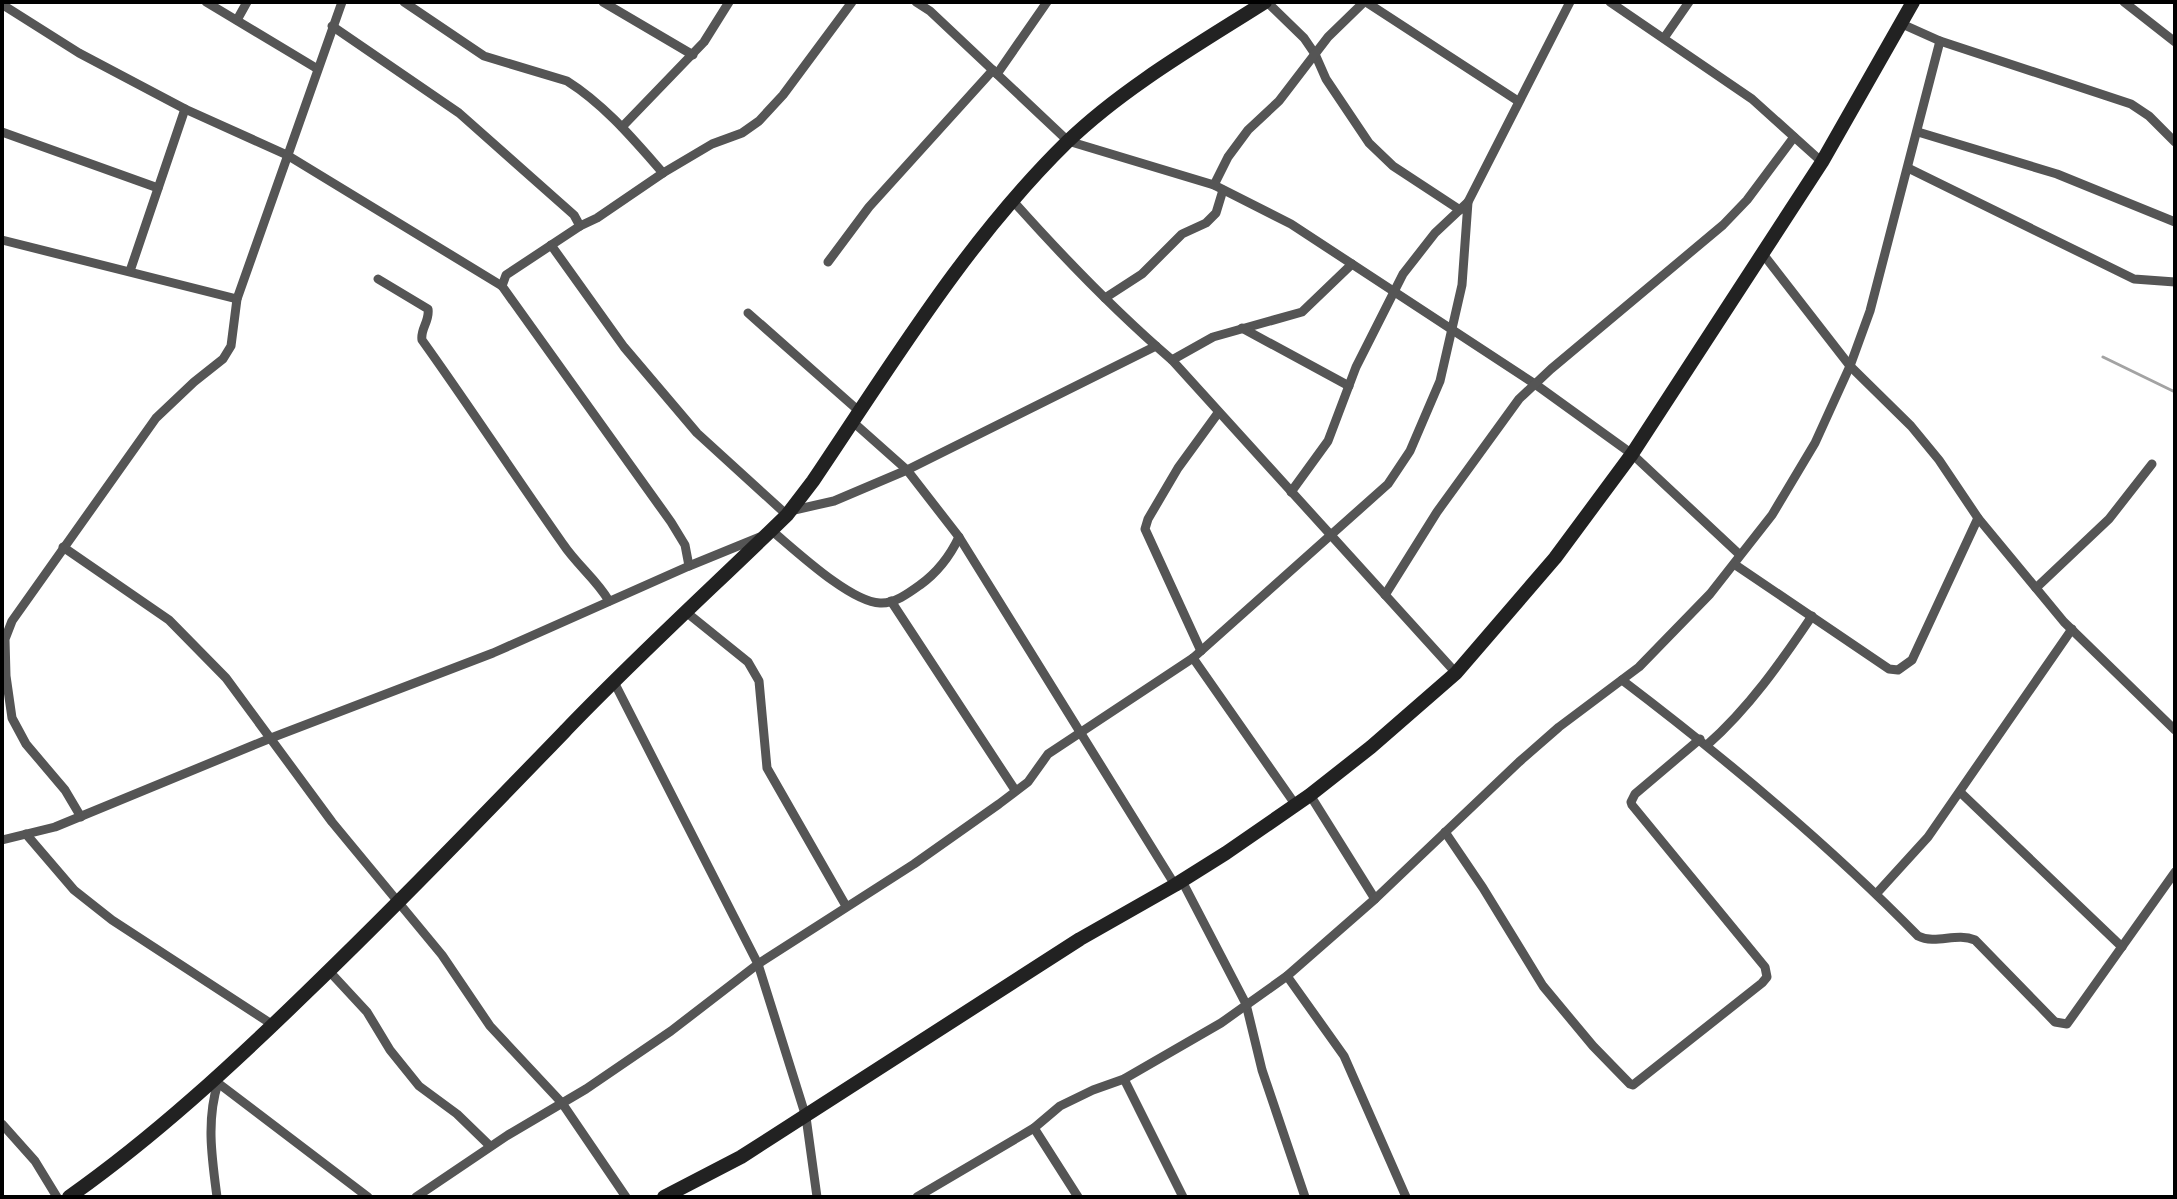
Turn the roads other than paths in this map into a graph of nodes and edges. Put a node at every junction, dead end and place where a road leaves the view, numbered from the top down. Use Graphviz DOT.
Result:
graph roads {
  1 [pos="206,2"];
  2 [pos="247,2"];
  3 [pos="342,2"];
  4 [pos="404,2"];
  5 [pos="603,2"];
  6 [pos="729,2"];
  7 [pos="852,2"];
  8 [pos="916,2"];
  9 [pos="1047,2"];
  10 [pos="1266,2"];
  11 [pos="1365,2"];
  12 [pos="1570,2"];
  13 [pos="1610,2"];
  14 [pos="1689,2"];
  15 [pos="1913,2"];
  16 [pos="2124,2"];
  17 [pos="3,4"];
  18 [pos="932,6"];
  19 [pos="237,20"];
  20 [pos="1902,24"];
  21 [pos="332,26"];
  22 [pos="1664,38"];
  23 [pos="1940,41"];
  24 [pos="2175,42"];
  25 [pos="1315,54"];
  26 [pos="693,55"];
  27 [pos="316,68"];
  28 [pos="995,72"];
  29 [pos="1518,101"];
  30 [pos="185,109"];
  31 [pos="622,127"];
  32 [pos="2,132"];
  33 [pos="1918,132"];
  34 [pos="1794,137"];
  35 [pos="1068,141"];
  36 [pos="2175,142"];
  37 [pos="287,155"];
  38 [pos="1822,162"];
  39 [pos="1908,168"];
  40 [pos="663,173"];
  41 [pos="158,188"];
  42 [pos="1218,188"];
  43 [pos="1013,201"];
  44 [pos="1468,202"];
  45 [pos="1460,210"];
  46 [pos="2175,222"];
  47 [pos="580,226"];
  48 [pos="2,240"];
  49 [pos="551,245"];
  50 [pos="1763,254"];
  51 [pos="828,262"];
  52 [pos="1352,264"];
  53 [pos="130,271"];
  54 [pos="378,279"];
  55 [pos="2175,282"];
  56 [pos="502,286"];
  57 [pos="1394,292"];
  58 [pos="1105,298"];
  59 [pos="237,299"];
  60 [pos="748,313"];
  61 [pos="1242,328"];
  62 [pos="1453,330"];
  63 [pos="1156,346"];
  64 [pos="1172,360"];
  65 [pos="1850,366"];
  66 [pos="1535,384"];
  67 [pos="1349,386"];
  68 [pos="1218,413"];
  69 [pos="856,417"];
  70 [pos="1632,454"];
  71 [pos="2152,464"];
  72 [pos="907,470"];
  73 [pos="1291,492"];
  74 [pos="788,513"];
  75 [pos="1978,518"];
  76 [pos="769,532"];
  77 [pos="1330,535"];
  78 [pos="959,537"];
  79 [pos="63,547"];
  80 [pos="1737,559"];
  81 [pos="689,566"];
  82 [pos="2036,588"];
  83 [pos="1385,595"];
  84 [pos="609,601"];
  85 [pos="891,601"];
  86 [pos="686,612"];
  87 [pos="1812,616"];
  88 [pos="2072,629"];
  89 [pos="4,637"];
  90 [pos="1201,651"];
  91 [pos="1193,658"];
  92 [pos="1456,673"];
  93 [pos="1622,680"];
  94 [pos="614,682"];
  95 [pos="7,721"];
  96 [pos="2175,730"];
  97 [pos="1080,732"];
  98 [pos="271,738"];
  99 [pos="1703,742"];
  100 [pos="1015,790"];
  101 [pos="1960,792"];
  102 [pos="1310,795"];
  103 [pos="1295,804"];
  104 [pos="81,817"];
  105 [pos="1445,832"];
  106 [pos="26,834"];
  107 [pos="2,840"];
  108 [pos="2175,872"];
  109 [pos="1179,883"];
  110 [pos="1877,893"];
  111 [pos="1375,899"];
  112 [pos="400,902"];
  113 [pos="846,906"];
  114 [pos="2122,947"];
  115 [pos="758,964"];
  116 [pos="329,971"];
  117 [pos="1287,976"];
  118 [pos="1246,1004"];
  119 [pos="273,1025"];
  120 [pos="1124,1079"];
  121 [pos="216,1081"];
  122 [pos="562,1103"];
  123 [pos="806,1117"];
  124 [pos="2,1124"];
  125 [pos="1034,1128"];
  126 [pos="490,1146"];
  127 [pos="925,1195"];
  128 [pos="57,1197"];
  129 [pos="69,1197"];
  130 [pos="217,1197"];
  131 [pos="368,1197"];
  132 [pos="416,1197"];
  133 [pos="626,1197"];
  134 [pos="664,1197"];
  135 [pos="817,1197"];
  136 [pos="1078,1197"];
  137 [pos="1183,1197"];
  138 [pos="1305,1197"];
  139 [pos="1406,1197"];
  1 -- 19 [label="street"];
  2 -- 19 [label="street"];
  3 -- 21 [label="street"];
  4 -- 31 [label="street"];
  5 -- 26 [label="street"];
  6 -- 26 [label="street"];
  7 -- 40 [label="street"];
  8 -- 18 [label="street"];
  9 -- 28 [label="street"];
  10 -- 25 [label="street"];
  10 -- 35 [label="street"];
  11 -- 25 [label="street"];
  11 -- 29 [label="street"];
  12 -- 29 [label="street"];
  13 -- 22 [label="street"];
  14 -- 22 [label="street"];
  15 -- 20 [label="street"];
  16 -- 24 [label="street"];
  17 -- 30 [label="street"];
  18 -- 28 [label="street"];
  19 -- 27 [label="street"];
  20 -- 23 [label="street"];
  20 -- 38 [label="street"];
  21 -- 27 [label="street"];
  21 -- 47 [label="street"];
  22 -- 34 [label="street"];
  23 -- 33 [label="street"];
  23 -- 36 [label="street"];
  25 -- 42 [label="street"];
  25 -- 45 [label="street"];
  26 -- 31 [label="street"];
  27 -- 37 [label="street"];
  28 -- 35 [label="street"];
  28 -- 51 [label="street"];
  29 -- 44 [label="street"];
  30 -- 37 [label="street"];
  30 -- 41 [label="street"];
  31 -- 40 [label="street"];
  32 -- 41 [label="street"];
  33 -- 39 [label="street"];
  33 -- 46 [label="street"];
  34 -- 38 [label="street"];
  34 -- 66 [label="street"];
  35 -- 42 [label="street"];
  35 -- 43 [label="street"];
  37 -- 56 [label="street"];
  37 -- 59 [label="street"];
  38 -- 50 [label="street"];
  39 -- 55 [label="street"];
  39 -- 65 [label="street"];
  40 -- 47 [label="street"];
  41 -- 53 [label="street"];
  42 -- 52 [label="street"];
  42 -- 58 [label="street"];
  43 -- 58 [label="street"];
  43 -- 69 [label="street"];
  44 -- 45 [label="street"];
  44 -- 62 [label="street"];
  45 -- 57 [label="street"];
  47 -- 49 [label="street"];
  48 -- 53 [label="street"];
  49 -- 56 [label="street"];
  49 -- 74 [label="street"];
  50 -- 65 [label="street"];
  50 -- 70 [label="street"];
  52 -- 57 [label="street"];
  52 -- 61 [label="street"];
  53 -- 59 [label="street"];
  54 -- 84 [label="street"];
  56 -- 81 [label="street"];
  57 -- 62 [label="street"];
  57 -- 67 [label="street"];
  58 -- 63 [label="street"];
  59 -- 79 [label="street"];
  60 -- 69 [label="street"];
  61 -- 64 [label="street"];
  61 -- 67 [label="street"];
  62 -- 66 [label="street"];
  62 -- 77 [label="street"];
  63 -- 64 [label="street"];
  63 -- 72 [label="street"];
  64 -- 68 [label="street"];
  65 -- 75 [label="street"];
  65 -- 80 [label="street"];
  66 -- 70 [label="street"];
  66 -- 83 [label="street"];
  67 -- 73 [label="street"];
  68 -- 73 [label="street"];
  68 -- 90 [label="street"];
  69 -- 72 [label="street"];
  69 -- 74 [label="street"];
  70 -- 80 [label="street"];
  70 -- 92 [label="street"];
  71 -- 82 [label="street"];
  72 -- 74 [label="street"];
  72 -- 78 [label="street"];
  73 -- 77 [label="street"];
  74 -- 76 [label="street"];
  75 -- 82 [label="street"];
  75 -- 87 [label="street"];
  76 -- 81 [label="street"];
  76 -- 85 [label="street"];
  76 -- 86 [label="street"];
  77 -- 83 [label="street"];
  77 -- 90 [label="street"];
  78 -- 85 [label="street"];
  78 -- 97 [label="street"];
  79 -- 89 [label="street"];
  79 -- 98 [label="street"];
  80 -- 87 [label="street"];
  80 -- 93 [label="street"];
  81 -- 84 [label="street"];
  82 -- 88 [label="street"];
  83 -- 92 [label="street"];
  84 -- 98 [label="street"];
  85 -- 100 [label="street"];
  86 -- 94 [label="street"];
  86 -- 113 [label="street"];
  87 -- 99 [label="street"];
  88 -- 96 [label="street"];
  88 -- 101 [label="street"];
  89 -- 95 [label="street"];
  90 -- 91 [label="street"];
  91 -- 97 [label="street"];
  91 -- 103 [label="street"];
  92 -- 102 [label="street"];
  93 -- 99 [label="street"];
  93 -- 105 [label="street"];
  94 -- 112 [label="street"];
  94 -- 115 [label="street"];
  95 -- 104 [label="street"];
  97 -- 100 [label="street"];
  97 -- 109 [label="street"];
  98 -- 104 [label="street"];
  98 -- 112 [label="street"];
  99 -- 105 [label="street"];
  99 -- 110 [label="street"];
  100 -- 113 [label="street"];
  101 -- 110 [label="street"];
  101 -- 114 [label="street"];
  102 -- 103 [label="street"];
  102 -- 111 [label="street"];
  103 -- 109 [label="street"];
  104 -- 106 [label="street"];
  105 -- 111 [label="street"];
  106 -- 107 [label="street"];
  106 -- 119 [label="street"];
  108 -- 114 [label="street"];
  109 -- 118 [label="street"];
  109 -- 123 [label="street"];
  110 -- 114 [label="street"];
  111 -- 117 [label="street"];
  112 -- 116 [label="street"];
  112 -- 122 [label="street"];
  113 -- 115 [label="street"];
  115 -- 122 [label="street"];
  115 -- 123 [label="street"];
  116 -- 119 [label="street"];
  116 -- 126 [label="street"];
  117 -- 118 [label="street"];
  117 -- 139 [label="street"];
  118 -- 120 [label="street"];
  118 -- 138 [label="street"];
  119 -- 121 [label="street"];
  120 -- 125 [label="street"];
  120 -- 137 [label="street"];
  121 -- 129 [label="street"];
  121 -- 130 [label="street"];
  121 -- 131 [label="street"];
  122 -- 126 [label="street"];
  122 -- 133 [label="street"];
  123 -- 134 [label="street"];
  123 -- 135 [label="street"];
  124 -- 128 [label="street"];
  125 -- 127 [label="street"];
  125 -- 136 [label="street"];
  126 -- 132 [label="street"];
}
